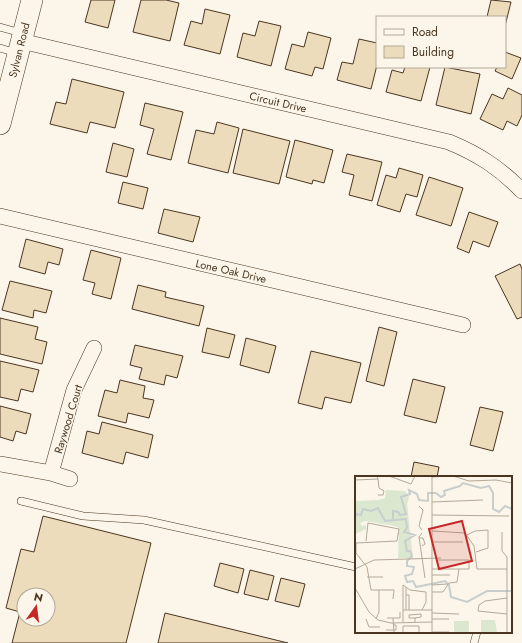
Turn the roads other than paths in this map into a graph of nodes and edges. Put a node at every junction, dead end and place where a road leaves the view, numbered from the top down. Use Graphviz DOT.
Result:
graph roads {
  1 [pos="32,0"];
  2 [pos="0,27"];
  3 [pos="16,44"];
  4 [pos="0,124"];
  5 [pos="522,191"];
  6 [pos="0,216"];
  7 [pos="463,325"];
  8 [pos="94,348"];
  9 [pos="0,464"];
  10 [pos="51,473"];
  11 [pos="70,479"];
  12 [pos="21,501"];
  13 [pos="355,568"];
  14 [pos="477,633"];
  15 [pos="474,643"];
  1 -- 3 [label="main road, Sylvan Road"];
  2 -- 3 [label="lane"];
  3 -- 4 [label="main road, Sylvan Road"];
  3 -- 5 [label="street, Circuit Drive"];
  6 -- 7 [label="street, Lone Oak Drive"];
  8 -- 10 [label="street, Raywood Court"];
  9 -- 10 [label="street"];
  10 -- 11 [label="street"];
  12 -- 13 [label="lane"];
  14 -- 15 [label="lane"];
}
